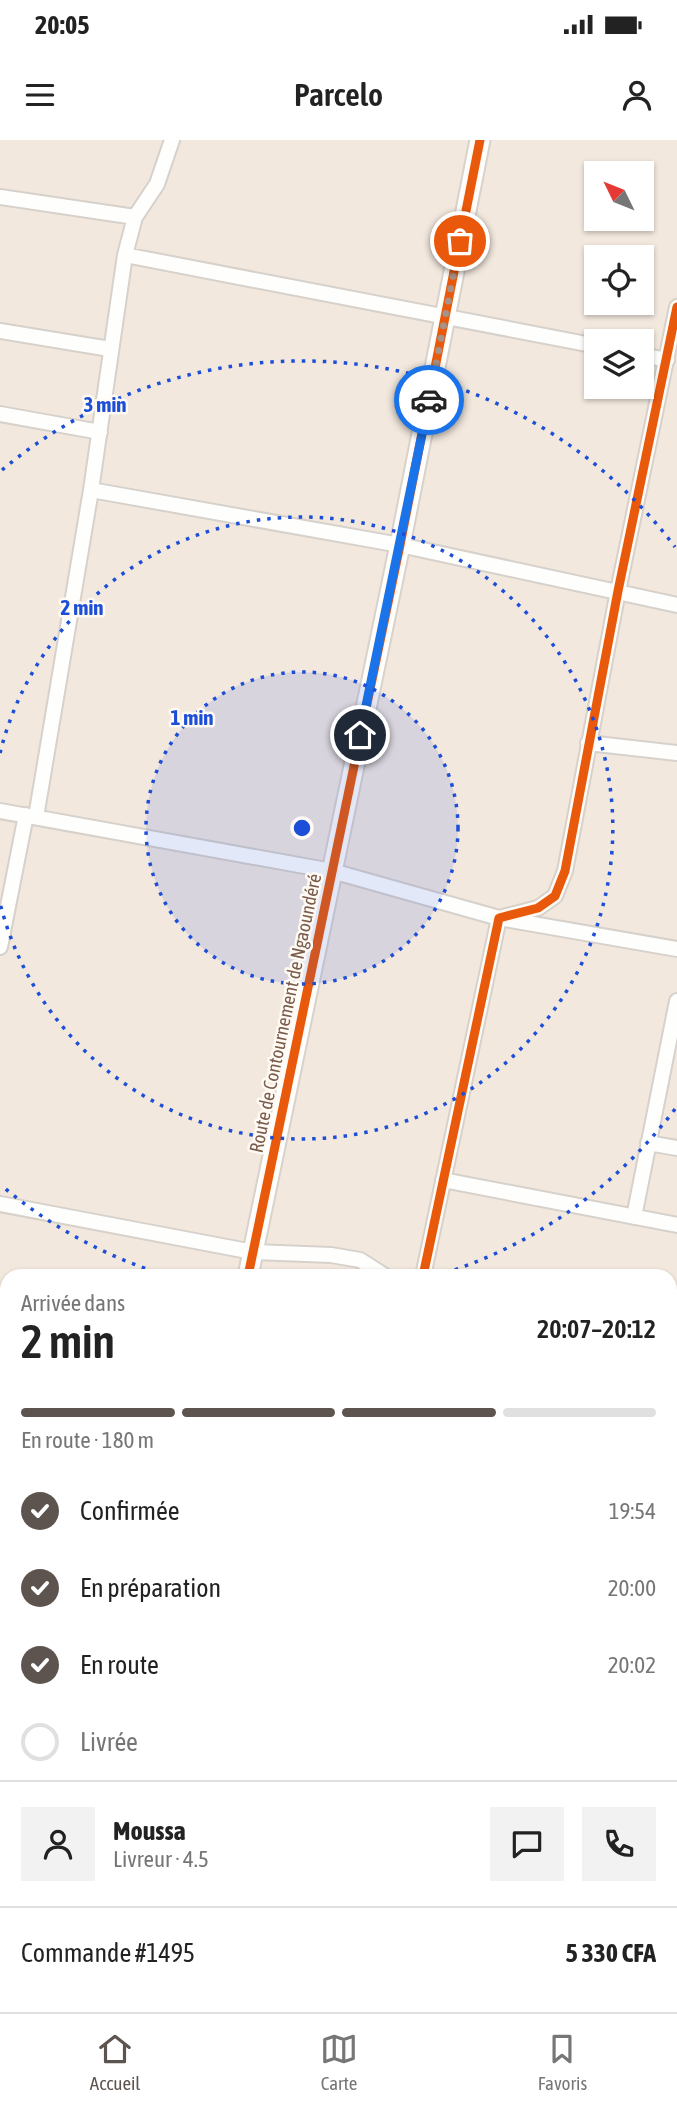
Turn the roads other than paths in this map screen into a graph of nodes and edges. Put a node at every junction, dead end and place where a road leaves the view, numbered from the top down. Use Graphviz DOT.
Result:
graph roads {
  1 [pos="172,140"];
  2 [pos="480,140"];
  3 [pos="0,198"];
  4 [pos="135,218"];
  5 [pos="125,255"];
  6 [pos="677,307"];
  7 [pos="446,316"];
  8 [pos="0,331"];
  9 [pos="675,332"];
  10 [pos="584,343"];
  11 [pos="110,349"];
  12 [pos="654,357"];
  13 [pos="667,360"];
  14 [pos="0,414"];
  15 [pos="100,432"];
  16 [pos="91,490"];
  17 [pos="400,544"];
  18 [pos="618,592"];
  19 [pos="677,605"];
  20 [pos="588,743"];
  21 [pos="677,753"];
  22 [pos="0,811"];
  23 [pos="31,816"];
  24 [pos="332,871"];
  25 [pos="499,918"];
  26 [pos="0,947"];
  27 [pos="677,949"];
  28 [pos="677,1001"];
  29 [pos="648,1143"];
  30 [pos="677,1148"];
  31 [pos="443,1180"];
  32 [pos="0,1204"];
  33 [pos="634,1217"];
  34 [pos="677,1225"];
  35 [pos="253,1252"];
  36 [pos="249,1269"];
  37 [pos="374,1269"];
  38 [pos="424,1269"];
  1 -- 4 [label="street"];
  2 -- 7 [label="street, Route de Contournement de Ngaoundéré"];
  3 -- 4 [label="street"];
  4 -- 5 [label="street"];
  5 -- 7 [label="street"];
  5 -- 11 [label="street"];
  6 -- 9 [label="street"];
  7 -- 10 [label="street"];
  7 -- 17 [label="street, Route de Contournement de Ngaoundéré"];
  8 -- 11 [label="street"];
  9 -- 13 [label="street"];
  11 -- 15 [label="street"];
  12 -- 13 [label="street"];
  13 -- 18 [label="street"];
  14 -- 15 [label="street"];
  15 -- 16 [label="street"];
  16 -- 17 [label="street"];
  16 -- 23 [label="street"];
  17 -- 18 [label="street"];
  17 -- 24 [label="street, Route de Contournement de Ngaoundéré"];
  18 -- 19 [label="street"];
  18 -- 20 [label="street"];
  20 -- 21 [label="street"];
  20 -- 25 [label="street"];
  22 -- 23 [label="street"];
  23 -- 24 [label="street"];
  23 -- 26 [label="street"];
  24 -- 25 [label="street"];
  24 -- 35 [label="street, Route de Contournement de Ngaoundéré"];
  25 -- 27 [label="street"];
  25 -- 31 [label="street"];
  28 -- 29 [label="street"];
  29 -- 30 [label="street"];
  29 -- 33 [label="street"];
  31 -- 33 [label="street"];
  31 -- 38 [label="street"];
  32 -- 35 [label="street"];
  33 -- 34 [label="street"];
  35 -- 36 [label="street, Route de Contournement de Ngaoundéré"];
  35 -- 37 [label="street"];
}
